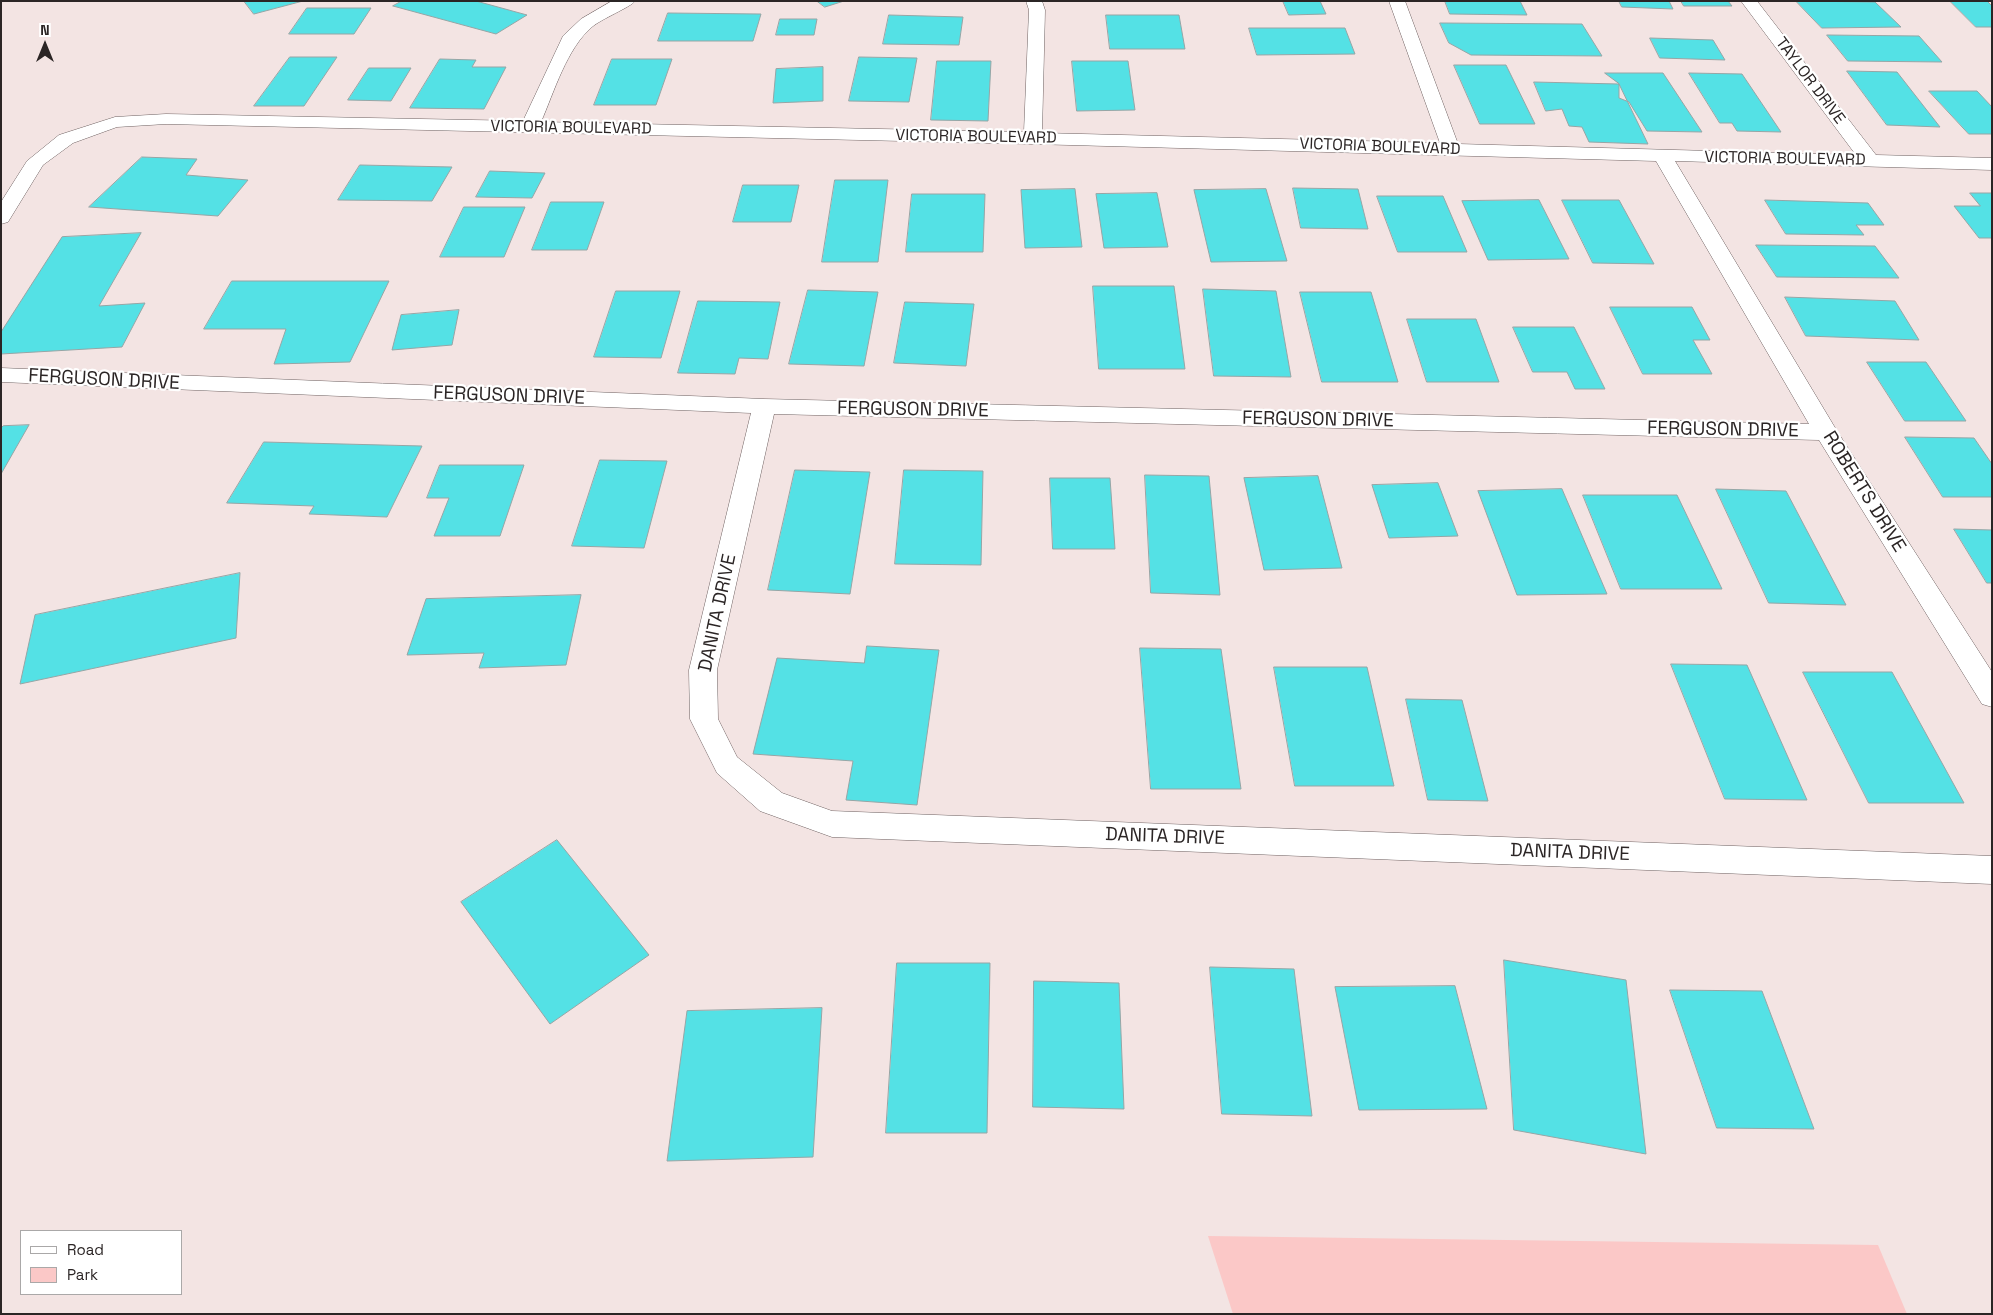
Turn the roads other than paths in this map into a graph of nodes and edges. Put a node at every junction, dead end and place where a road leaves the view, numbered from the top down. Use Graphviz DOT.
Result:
graph roads {
  1 [pos="627,1"];
  2 [pos="1034,1"];
  3 [pos="1397,1"];
  4 [pos="1749,1"];
  5 [pos="529,127"];
  6 [pos="1032,138"];
  7 [pos="1451,149"];
  8 [pos="1663,156"];
  9 [pos="1870,160"];
  10 [pos="1992,164"];
  11 [pos="1,218"];
  12 [pos="1,375"];
  13 [pos="764,406"];
  14 [pos="1826,432"];
  15 [pos="1992,696"];
  16 [pos="1992,870"];
  1 -- 5 [label="street"];
  2 -- 6 [label="street"];
  3 -- 7 [label="street"];
  4 -- 9 [label="street, TAYLOR DRIVE"];
  5 -- 6 [label="street, VICTORIA BOULEVARD"];
  5 -- 11 [label="street, VICTORIA BOULEVARD"];
  6 -- 7 [label="street, VICTORIA BOULEVARD"];
  7 -- 8 [label="street, VICTORIA BOULEVARD"];
  8 -- 9 [label="street, VICTORIA BOULEVARD"];
  8 -- 14 [label="street, ROBERTS DRIVE"];
  9 -- 10 [label="street, VICTORIA BOULEVARD"];
  12 -- 13 [label="street, FERGUSON DRIVE"];
  13 -- 14 [label="street, FERGUSON DRIVE"];
  13 -- 16 [label="street, DANITA DRIVE"];
  14 -- 15 [label="street, ROBERTS DRIVE"];
}
